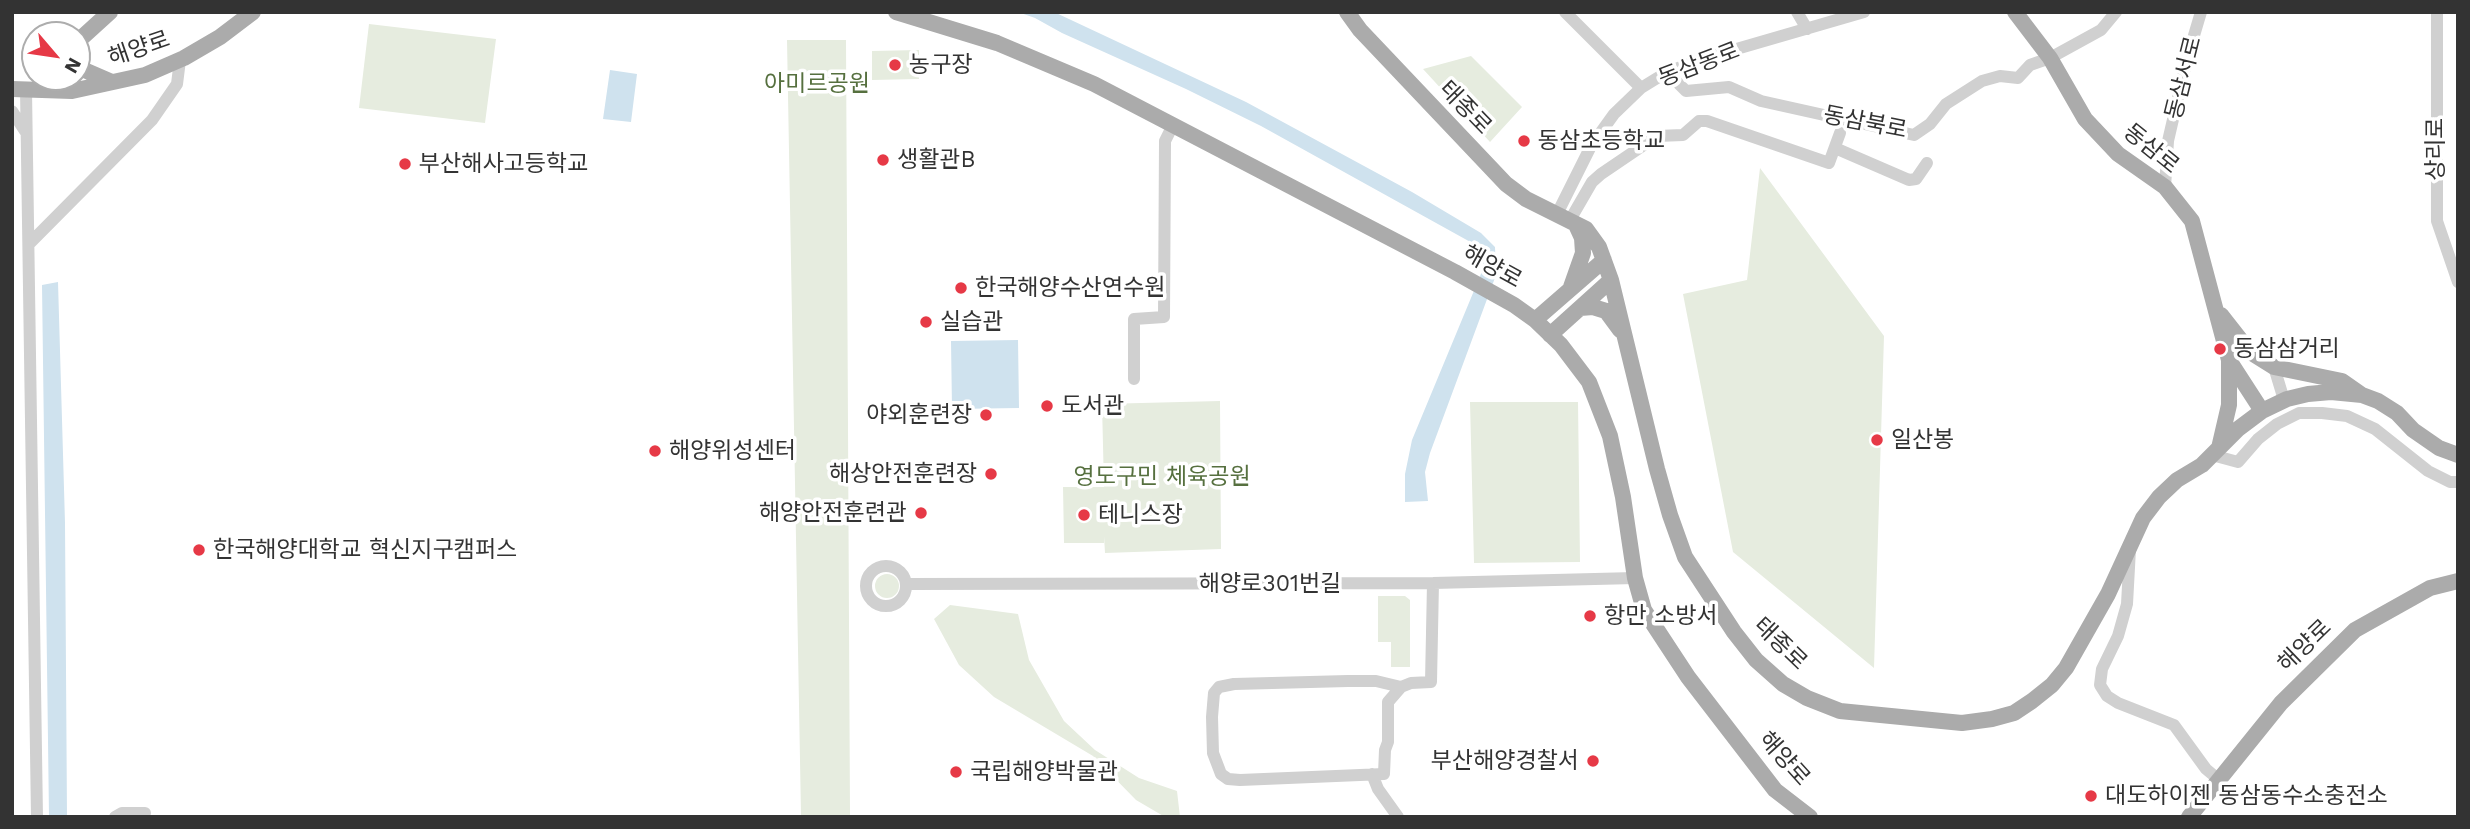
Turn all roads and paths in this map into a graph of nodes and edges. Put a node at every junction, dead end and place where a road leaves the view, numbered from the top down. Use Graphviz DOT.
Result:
graph roads {
  1 [pos="253,12"];
  2 [pos="895,12"];
  3 [pos="1564,12"];
  4 [pos="1797,12"];
  5 [pos="1864,12"];
  6 [pos="2015,12"];
  7 [pos="2116,12"];
  8 [pos="2202,12"];
  9 [pos="2437,12"];
  10 [pos="1354,16"];
  11 [pos="1807,29"];
  12 [pos="2050,58"];
  13 [pos="180,60"];
  14 [pos="1667,72"];
  15 [pos="91,73"];
  16 [pos="115,83"];
  17 [pos="1641,88"];
  18 [pos="19,89"];
  19 [pos="12,111"];
  20 [pos="1173,125"];
  21 [pos="1840,132"];
  22 [pos="28,137"];
  23 [pos="1835,148"];
  24 [pos="1927,163"];
  25 [pos="2165,187"];
  26 [pos="1568,219"];
  27 [pos="29,244"];
  28 [pos="1604,260"];
  29 [pos="1611,280"];
  30 [pos="2458,282"];
  31 [pos="1570,290"];
  32 [pos="1580,308"];
  33 [pos="2216,309"];
  34 [pos="1535,320"];
  35 [pos="1622,334"];
  36 [pos="1550,335"];
  37 [pos="2230,360"];
  38 [pos="2274,367"];
  39 [pos="1135,379"];
  40 [pos="2362,395"];
  41 [pos="2284,400"];
  42 [pos="2262,411"];
  43 [pos="2215,452"];
  44 [pos="2458,455"];
  45 [pos="2458,482"];
  46 [pos="2131,544"];
  47 [pos="1635,578"];
  48 [pos="2458,581"];
  49 [pos="1433,583"];
  50 [pos="906,584"];
  51 [pos="2108,594"];
  52 [pos="2127,604"];
  53 [pos="1376,681"];
  54 [pos="1401,687"];
  55 [pos="1388,702"];
  56 [pos="1372,774"];
  57 [pos="2218,779"];
  58 [pos="145,813"];
  59 [pos="37,817"];
  60 [pos="115,817"];
  61 [pos="1398,817"];
  62 [pos="1810,817"];
  63 [pos="2189,817"];
  1 -- 13 [label="main road, 해양로"];
  2 -- 20 [label="main road, 해양로"];
  3 -- 17 [label="street"];
  4 -- 11 [label="street"];
  5 -- 11 [label="street, 동삼동로"];
  6 -- 12 [label="main road, 동삼로"];
  7 -- 12 [label="street, 동삼북로"];
  8 -- 25 [label="street, 동삼서로"];
  9 -- 30 [label="street, 상리로"];
  10 -- 26 [label="main road, 태종로"];
  11 -- 14 [label="street, 동삼동로"];
  12 -- 14 [label="street, 동삼북로"];
  12 -- 25 [label="main road, 동삼로"];
  13 -- 16 [label="main road, 해양로"];
  13 -- 27 [label="street"];
  14 -- 17 [label="street, 동삼동로"];
  15 -- 16 [label="main road"];
  16 -- 18 [label="main road, 해양로"];
  17 -- 26 [label="street, 동삼동로"];
  18 -- 22 [label="street"];
  19 -- 22 [label="street"];
  20 -- 34 [label="main road, 해양로"];
  20 -- 39 [label="street"];
  21 -- 23 [label="street"];
  22 -- 27 [label="street"];
  23 -- 24 [label="street"];
  23 -- 26 [label="street"];
  25 -- 33 [label="main road, 동삼로"];
  26 -- 28 [label="main road, 태종로"];
  26 -- 31 [label="main road"];
  27 -- 59 [label="street"];
  28 -- 29 [label="main road, 태종로"];
  28 -- 31 [label="main road"];
  29 -- 32 [label="main road"];
  29 -- 35 [label="main road, 태종로"];
  31 -- 34 [label="main road"];
  32 -- 35 [label="main road"];
  32 -- 36 [label="main road"];
  33 -- 37 [label="main road, 동삼로"];
  33 -- 38 [label="main road"];
  34 -- 36 [label="main road, 해양로"];
  35 -- 51 [label="main road, 태종로"];
  36 -- 47 [label="main road, 해양로"];
  37 -- 42 [label="main road, 동삼로"];
  37 -- 43 [label="main road"];
  38 -- 40 [label="main road"];
  38 -- 41 [label="street"];
  40 -- 41 [label="main road, 태종로"];
  40 -- 44 [label="main road, 태종로"];
  41 -- 42 [label="main road, 태종로"];
  42 -- 43 [label="main road, 태종로"];
  43 -- 45 [label="street"];
  43 -- 46 [label="main road, 태종로"];
  46 -- 51 [label="main road, 태종로"];
  46 -- 52 [label="street"];
  47 -- 49 [label="street, 해양로301번길"];
  47 -- 62 [label="main road, 해양로"];
  48 -- 57 [label="main road, 해양로"];
  49 -- 50 [label="street, 해양로301번길"];
  49 -- 54 [label="street"];
  51 -- 52 [label="street"];
  52 -- 57 [label="street"];
  53 -- 54 [label="street"];
  53 -- 55 [label="street"];
  53 -- 56 [label="street"];
  54 -- 55 [label="street"];
  55 -- 56 [label="street"];
  56 -- 61 [label="street"];
  57 -- 63 [label="main road, 해양로"];
  58 -- 60 [label="street"];
}
